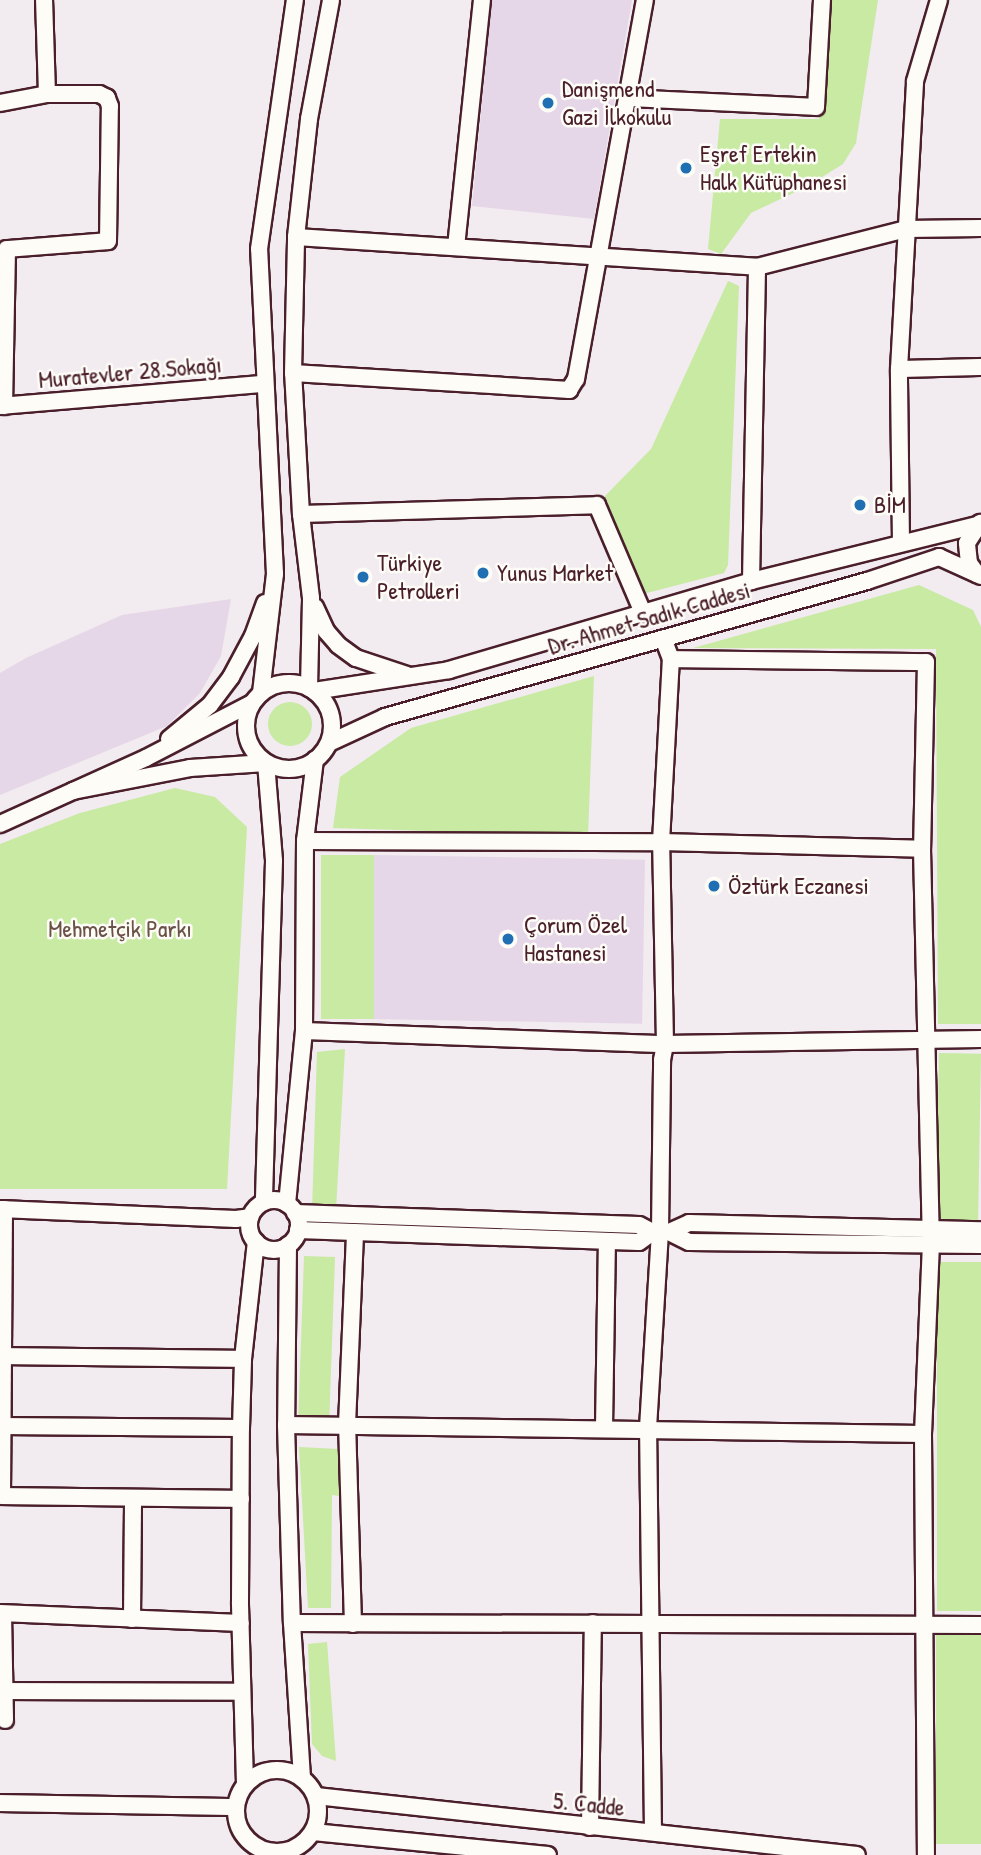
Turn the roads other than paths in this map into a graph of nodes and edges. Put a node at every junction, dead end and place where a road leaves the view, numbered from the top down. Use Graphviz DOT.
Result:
graph roads {
  1 [pos="44,0"];
  2 [pos="295,0"];
  3 [pos="331,0"];
  4 [pos="482,0"];
  5 [pos="645,0"];
  6 [pos="822,0"];
  7 [pos="939,0"];
  8 [pos="47,94"];
  9 [pos="628,98"];
  10 [pos="0,103"];
  11 [pos="981,228"];
  12 [pos="906,229"];
  13 [pos="296,237"];
  14 [pos="456,247"];
  15 [pos="4,249"];
  16 [pos="597,255"];
  17 [pos="757,267"];
  18 [pos="981,366"];
  19 [pos="899,369"];
  20 [pos="293,373"];
  21 [pos="264,384"];
  22 [pos="2,406"];
  23 [pos="301,514"];
  24 [pos="979,524"];
  25 [pos="901,543"];
  26 [pos="275,574"];
  27 [pos="979,575"];
  28 [pos="751,582"];
  29 [pos="311,598"];
  30 [pos="643,613"];
  31 [pos="663,638"];
  32 [pos="671,660"];
  33 [pos="412,677"];
  34 [pos="311,690"];
  35 [pos="257,698"];
  36 [pos="329,743"];
  37 [pos="146,758"];
  38 [pos="315,760"];
  39 [pos="266,763"];
  40 [pos="73,791"];
  41 [pos="0,824"];
  42 [pos="305,841"];
  43 [pos="661,842"];
  44 [pos="922,849"];
  45 [pos="304,1031"];
  46 [pos="981,1039"];
  47 [pos="926,1040"];
  48 [pos="665,1044"];
  49 [pos="264,1202"];
  50 [pos="2,1209"];
  51 [pos="291,1209"];
  52 [pos="250,1217"];
  53 [pos="298,1230"];
  54 [pos="981,1230"];
  55 [pos="660,1232"];
  56 [pos="355,1234"];
  57 [pos="930,1236"];
  58 [pos="607,1241"];
  59 [pos="256,1242"];
  60 [pos="288,1245"];
  61 [pos="981,1245"];
  62 [pos="3,1356"];
  63 [pos="243,1359"];
  64 [pos="286,1425"];
  65 [pos="347,1425"];
  66 [pos="1,1426"];
  67 [pos="241,1428"];
  68 [pos="604,1428"];
  69 [pos="648,1428"];
  70 [pos="923,1434"];
  71 [pos="133,1498"];
  72 [pos="240,1499"];
  73 [pos="2,1614"];
  74 [pos="132,1619"];
  75 [pos="241,1623"];
  76 [pos="292,1623"];
  77 [pos="593,1623"];
  78 [pos="924,1623"];
  79 [pos="353,1624"];
  80 [pos="652,1624"];
  81 [pos="981,1625"];
  82 [pos="5,1691"];
  83 [pos="242,1692"];
  84 [pos="5,1720"];
  85 [pos="302,1777"];
  86 [pos="245,1784"];
  87 [pos="317,1796"];
  88 [pos="0,1803"];
  89 [pos="236,1807"];
  90 [pos="590,1827"];
  91 [pos="313,1832"];
  92 [pos="653,1832"];
  93 [pos="392,1847"];
  94 [pos="248,1848"];
  95 [pos="294,1852"];
  96 [pos="548,1855"];
  97 [pos="857,1855"];
  98 [pos="926,1855"];
  1 -- 8 [label="street"];
  2 -- 21 [label="street"];
  3 -- 13 [label="street"];
  4 -- 14 [label="street"];
  5 -- 9 [label="street"];
  6 -- 9 [label="street"];
  7 -- 12 [label="street"];
  8 -- 10 [label="street"];
  8 -- 15 [label="street"];
  9 -- 16 [label="street"];
  11 -- 12 [label="street"];
  12 -- 17 [label="street"];
  12 -- 19 [label="street"];
  13 -- 14 [label="street"];
  13 -- 20 [label="street"];
  14 -- 16 [label="street"];
  15 -- 22 [label="street"];
  16 -- 17 [label="street"];
  16 -- 20 [label="street"];
  17 -- 28 [label="street"];
  18 -- 19 [label="street"];
  19 -- 25 [label="street"];
  20 -- 23 [label="street"];
  21 -- 22 [label="street, Muratevler 28.Sokağı"];
  21 -- 26 [label="street"];
  23 -- 29 [label="street"];
  23 -- 30 [label="street"];
  24 -- 25 [label="street"];
  24 -- 27 [label="street"];
  25 -- 28 [label="street"];
  26 -- 35 [label="street"];
  26 -- 37 [label="street"];
  27 -- 31 [label="street, Dr. Ahmet Sadık Caddesi"];
  28 -- 30 [label="street"];
  29 -- 33 [label="street"];
  29 -- 34 [label="street"];
  30 -- 33 [label="street"];
  31 -- 32 [label="street"];
  31 -- 36 [label="street, Dr. Ahmet Sadık Caddesi"];
  32 -- 43 [label="street"];
  32 -- 44 [label="street"];
  33 -- 34 [label="street"];
  34 -- 35 [label="street"];
  34 -- 36 [label="street"];
  35 -- 37 [label="street"];
  35 -- 39 [label="street"];
  36 -- 38 [label="street"];
  37 -- 40 [label="street"];
  38 -- 39 [label="street"];
  38 -- 42 [label="street"];
  39 -- 40 [label="street"];
  39 -- 49 [label="street"];
  40 -- 41 [label="street"];
  42 -- 43 [label="street"];
  42 -- 45 [label="street"];
  43 -- 44 [label="street"];
  43 -- 48 [label="street"];
  44 -- 47 [label="street"];
  45 -- 48 [label="street"];
  45 -- 51 [label="street"];
  46 -- 47 [label="street"];
  47 -- 48 [label="street"];
  47 -- 57 [label="street"];
  48 -- 55 [label="street"];
  49 -- 51 [label="street"];
  49 -- 52 [label="street"];
  50 -- 52 [label="street"];
  50 -- 62 [label="street"];
  51 -- 53 [label="street"];
  51 -- 55 [label="street"];
  52 -- 59 [label="street"];
  53 -- 56 [label="street"];
  53 -- 60 [label="street"];
  54 -- 57 [label="street"];
  55 -- 57 [label="street"];
  55 -- 58 [label="street"];
  55 -- 69 [label="street"];
  56 -- 58 [label="street"];
  56 -- 65 [label="street"];
  57 -- 61 [label="street"];
  57 -- 70 [label="street"];
  58 -- 68 [label="street"];
  59 -- 60 [label="street"];
  59 -- 63 [label="street"];
  60 -- 64 [label="street"];
  62 -- 63 [label="street"];
  62 -- 66 [label="street"];
  63 -- 67 [label="street"];
  64 -- 65 [label="street"];
  64 -- 76 [label="street"];
  65 -- 68 [label="street"];
  65 -- 79 [label="street"];
  66 -- 67 [label="street"];
  66 -- 71 [label="street"];
  67 -- 72 [label="street"];
  68 -- 69 [label="street"];
  69 -- 70 [label="street"];
  69 -- 80 [label="street"];
  70 -- 78 [label="street"];
  71 -- 72 [label="street"];
  71 -- 74 [label="street"];
  72 -- 75 [label="street"];
  73 -- 74 [label="street"];
  73 -- 82 [label="street"];
  74 -- 75 [label="street"];
  75 -- 83 [label="street"];
  76 -- 79 [label="street"];
  76 -- 85 [label="street"];
  77 -- 79 [label="street"];
  77 -- 80 [label="street"];
  77 -- 90 [label="street"];
  78 -- 80 [label="street"];
  78 -- 81 [label="street"];
  78 -- 98 [label="street"];
  80 -- 92 [label="street"];
  82 -- 83 [label="street"];
  82 -- 84 [label="street"];
  83 -- 86 [label="street"];
  85 -- 86 [label="street"];
  85 -- 87 [label="street"];
  86 -- 89 [label="street"];
  87 -- 90 [label="street, 5. Cadde"];
  87 -- 91 [label="street"];
  88 -- 89 [label="street"];
  89 -- 94 [label="street"];
  90 -- 92 [label="street, 5. Cadde"];
  91 -- 93 [label="street"];
  91 -- 95 [label="street"];
  92 -- 97 [label="street, 5. Cadde"];
  93 -- 96 [label="street"];
  94 -- 95 [label="street"];
}
